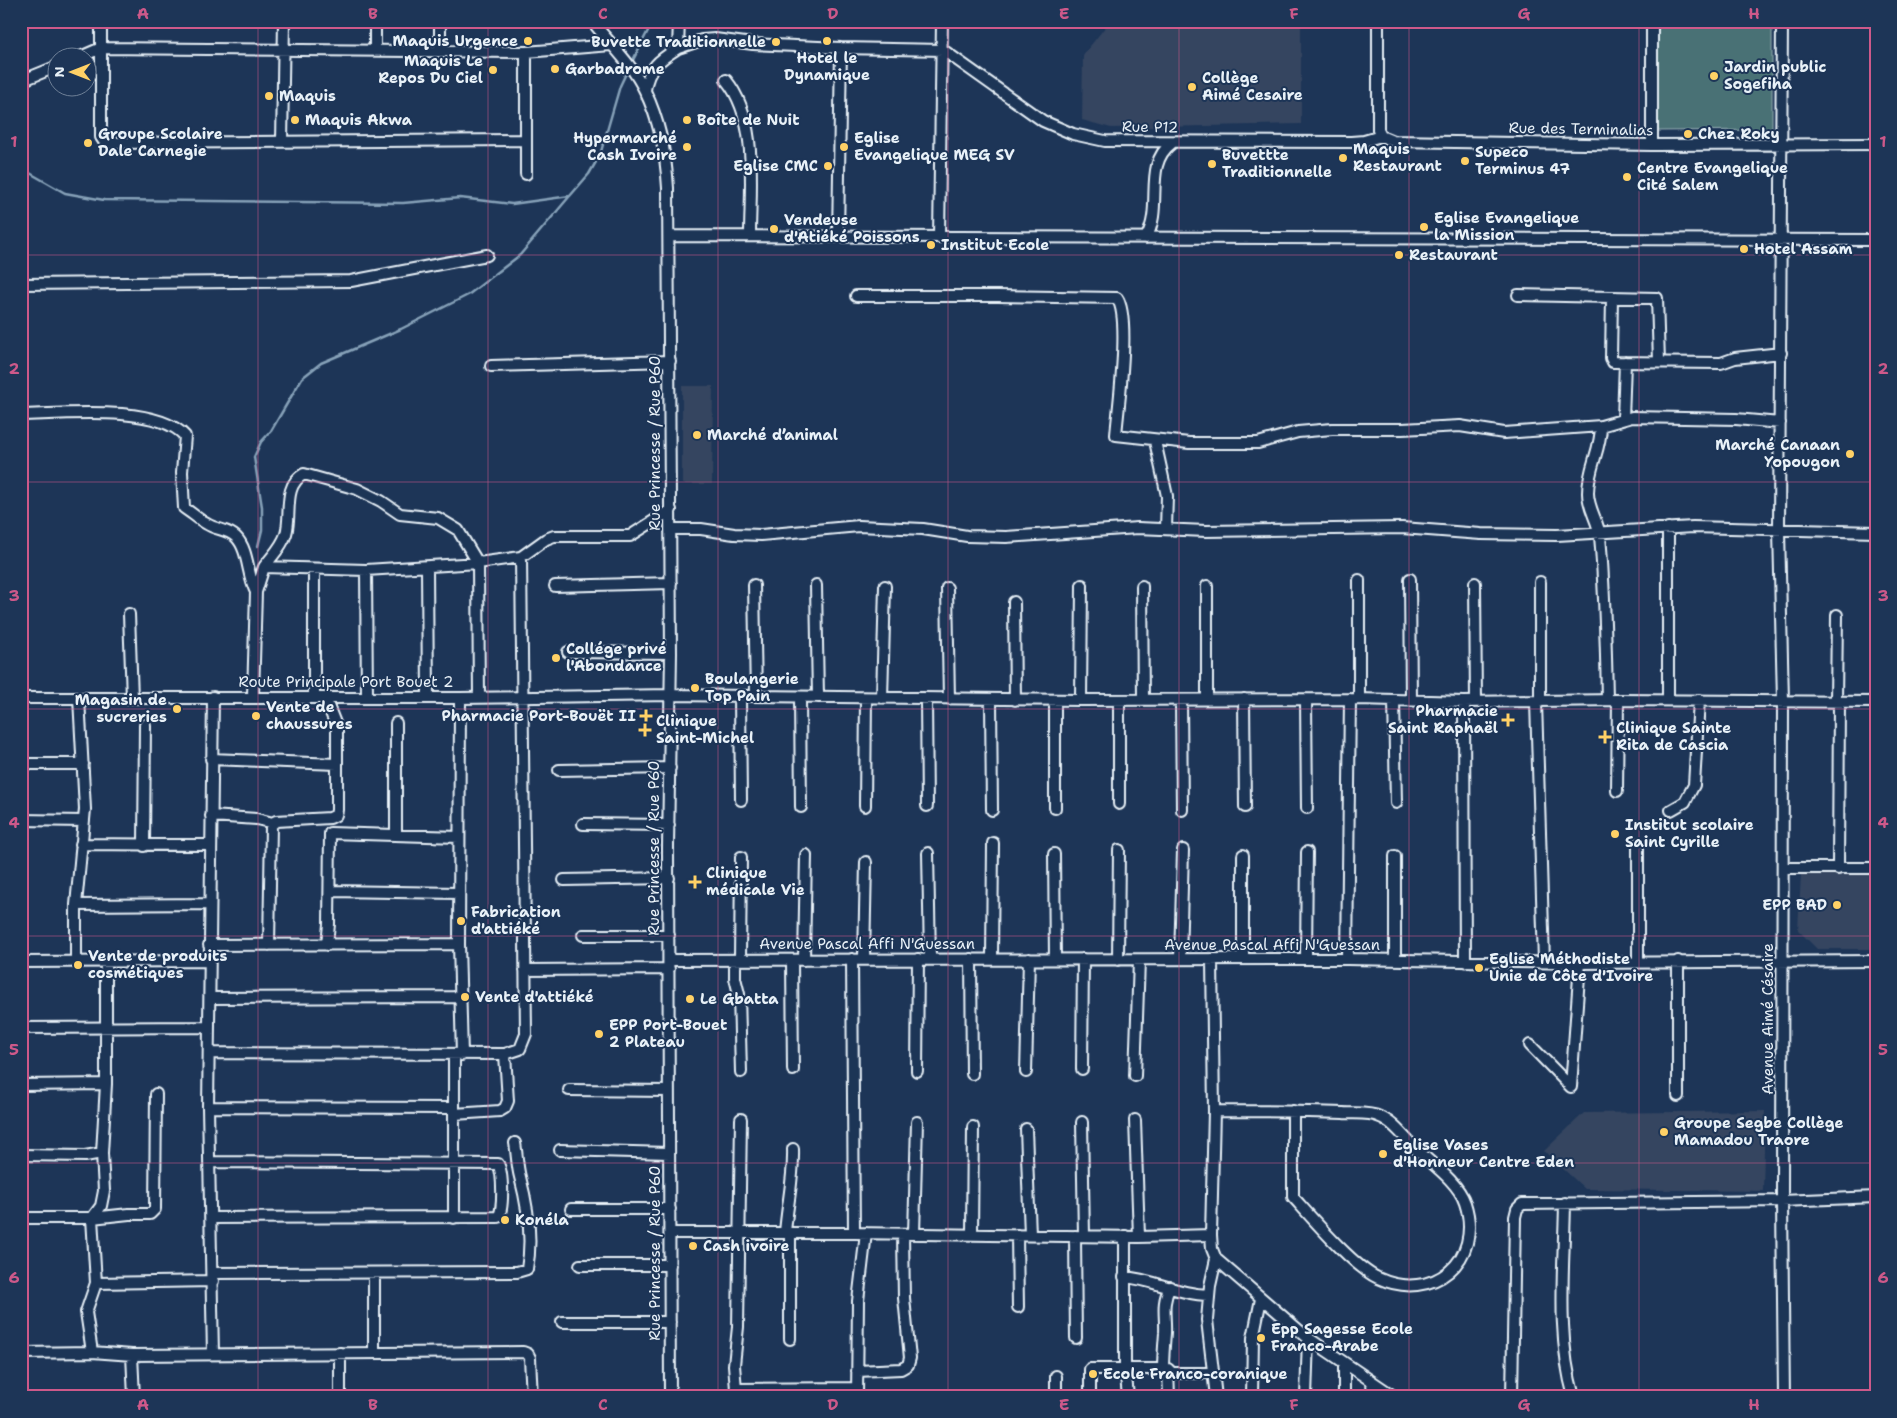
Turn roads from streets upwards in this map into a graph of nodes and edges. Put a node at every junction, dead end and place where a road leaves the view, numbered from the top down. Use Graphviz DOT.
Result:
graph roads {
  1 [pos="101,21"];
  2 [pos="284,21"];
  3 [pos="375,21"];
  4 [pos="440,21"];
  5 [pos="592,21"];
  6 [pos="679,21"];
  7 [pos="942,21"];
  8 [pos="1378,21"];
  9 [pos="1652,21"];
  10 [pos="1782,21"];
  11 [pos="611,45"];
  12 [pos="101,48"];
  13 [pos="678,48"];
  14 [pos="841,48"];
  15 [pos="98,49"];
  16 [pos="375,50"];
  17 [pos="944,50"];
  18 [pos="284,51"];
  19 [pos="440,51"];
  20 [pos="526,52"];
  21 [pos="48,70"];
  22 [pos="726,80"];
  23 [pos="21,81"];
  24 [pos="645,90"];
  25 [pos="1381,136"];
  26 [pos="526,140"];
  27 [pos="282,142"];
  28 [pos="1172,143"];
  29 [pos="1876,144"];
  30 [pos="1652,145"];
  31 [pos="1782,146"];
  32 [pos="526,174"];
  33 [pos="670,236"];
  34 [pos="750,236"];
  35 [pos="838,237"];
  36 [pos="938,237"];
  37 [pos="1146,238"];
  38 [pos="1782,240"];
  39 [pos="1876,240"];
  40 [pos="487,255"];
  41 [pos="21,284"];
  42 [pos="1518,295"];
  43 [pos="856,296"];
  44 [pos="1612,297"];
  45 [pos="1780,353"];
  46 [pos="670,362"];
  47 [pos="1625,362"];
  48 [pos="1659,362"];
  49 [pos="491,366"];
  50 [pos="21,416"];
  51 [pos="1623,419"];
  52 [pos="1780,423"];
  53 [pos="1601,426"];
  54 [pos="1155,440"];
  55 [pos="671,510"];
  56 [pos="1668,528"];
  57 [pos="671,529"];
  58 [pos="1166,529"];
  59 [pos="1779,530"];
  60 [pos="1876,532"];
  61 [pos="1600,533"];
  62 [pos="521,557"];
  63 [pos="478,563"];
  64 [pos="264,567"];
  65 [pos="427,567"];
  66 [pos="314,569"];
  67 [pos="366,570"];
  68 [pos="1410,579"];
  69 [pos="1359,580"];
  70 [pos="1540,582"];
  71 [pos="671,583"];
  72 [pos="1475,583"];
  73 [pos="754,585"];
  74 [pos="816,585"];
  75 [pos="1082,585"];
  76 [pos="555,586"];
  77 [pos="885,586"];
  78 [pos="1142,586"];
  79 [pos="1207,586"];
  80 [pos="947,588"];
  81 [pos="256,592"];
  82 [pos="1014,602"];
  83 [pos="129,614"];
  84 [pos="1836,615"];
  85 [pos="568,652"];
  86 [pos="671,653"];
  87 [pos="671,695"];
  88 [pos="253,696"];
  89 [pos="740,696"];
  90 [pos="756,696"];
  91 [pos="213,697"];
  92 [pos="522,697"];
  93 [pos="800,697"];
  94 [pos="818,697"];
  95 [pos="21,698"];
  96 [pos="79,698"];
  97 [pos="132,698"];
  98 [pos="314,698"];
  99 [pos="325,698"];
  100 [pos="367,698"];
  101 [pos="428,698"];
  102 [pos="460,698"];
  103 [pos="479,698"];
  104 [pos="866,698"];
  105 [pos="882,698"];
  106 [pos="926,699"];
  107 [pos="949,699"];
  108 [pos="1144,699"];
  109 [pos="1207,699"];
  110 [pos="1244,699"];
  111 [pos="1354,699"];
  112 [pos="991,700"];
  113 [pos="1015,700"];
  114 [pos="1056,700"];
  115 [pos="1081,700"];
  116 [pos="1119,700"];
  117 [pos="1181,700"];
  118 [pos="1306,700"];
  119 [pos="1394,700"];
  120 [pos="1411,700"];
  121 [pos="1607,700"];
  122 [pos="1618,700"];
  123 [pos="1668,700"];
  124 [pos="1699,700"];
  125 [pos="1783,701"];
  126 [pos="1464,702"];
  127 [pos="1476,702"];
  128 [pos="1538,702"];
  129 [pos="1837,702"];
  130 [pos="1876,702"];
  131 [pos="396,723"];
  132 [pos="146,725"];
  133 [pos="212,759"];
  134 [pos="21,764"];
  135 [pos="83,764"];
  136 [pos="337,764"];
  137 [pos="670,768"];
  138 [pos="559,770"];
  139 [pos="1617,791"];
  140 [pos="741,800"];
  141 [pos="1396,803"];
  142 [pos="1119,804"];
  143 [pos="865,806"];
  144 [pos="928,806"];
  145 [pos="1245,807"];
  146 [pos="801,808"];
  147 [pos="1055,808"];
  148 [pos="1307,808"];
  149 [pos="992,810"];
  150 [pos="1182,810"];
  151 [pos="1671,810"];
  152 [pos="211,816"];
  153 [pos="330,818"];
  154 [pos="21,820"];
  155 [pos="83,821"];
  156 [pos="273,823"];
  157 [pos="584,824"];
  158 [pos="669,825"];
  159 [pos="330,833"];
  160 [pos="396,834"];
  161 [pos="459,837"];
  162 [pos="993,843"];
  163 [pos="81,844"];
  164 [pos="1638,844"];
  165 [pos="211,845"];
  166 [pos="144,846"];
  167 [pos="1119,850"];
  168 [pos="1183,850"];
  169 [pos="1307,852"];
  170 [pos="928,853"];
  171 [pos="1054,854"];
  172 [pos="806,855"];
  173 [pos="1244,855"];
  174 [pos="1395,856"];
  175 [pos="741,857"];
  176 [pos="866,862"];
  177 [pos="1783,868"];
  178 [pos="1876,868"];
  179 [pos="1838,869"];
  180 [pos="668,878"];
  181 [pos="564,880"];
  182 [pos="330,891"];
  183 [pos="459,893"];
  184 [pos="209,904"];
  185 [pos="76,905"];
  186 [pos="583,935"];
  187 [pos="669,935"];
  188 [pos="459,944"];
  189 [pos="209,945"];
  190 [pos="269,945"];
  191 [pos="327,945"];
  192 [pos="852,959"];
  193 [pos="864,959"];
  194 [pos="918,959"];
  195 [pos="930,959"];
  196 [pos="971,959"];
  197 [pos="992,959"];
  198 [pos="1029,959"];
  199 [pos="1054,959"];
  200 [pos="1180,959"];
  201 [pos="1242,959"];
  202 [pos="1306,959"];
  203 [pos="1347,959"];
  204 [pos="737,960"];
  205 [pos="792,960"];
  206 [pos="804,960"];
  207 [pos="1084,960"];
  208 [pos="1118,960"];
  209 [pos="1138,960"];
  210 [pos="1212,960"];
  211 [pos="1395,960"];
  212 [pos="1784,960"];
  213 [pos="209,961"];
  214 [pos="1678,961"];
  215 [pos="1876,961"];
  216 [pos="21,962"];
  217 [pos="76,962"];
  218 [pos="1465,962"];
  219 [pos="1544,962"];
  220 [pos="1638,962"];
  221 [pos="106,963"];
  222 [pos="1580,963"];
  223 [pos="669,964"];
  224 [pos="525,970"];
  225 [pos="461,997"];
  226 [pos="210,998"];
  227 [pos="106,1027"];
  228 [pos="208,1027"];
  229 [pos="21,1028"];
  230 [pos="1530,1045"];
  231 [pos="208,1053"];
  232 [pos="505,1054"];
  233 [pos="458,1055"];
  234 [pos="1082,1068"];
  235 [pos="793,1070"];
  236 [pos="917,1071"];
  237 [pos="741,1072"];
  238 [pos="1026,1072"];
  239 [pos="972,1074"];
  240 [pos="1135,1076"];
  241 [pos="106,1084"];
  242 [pos="21,1085"];
  243 [pos="569,1090"];
  244 [pos="669,1091"];
  245 [pos="156,1094"];
  246 [pos="1678,1096"];
  247 [pos="208,1107"];
  248 [pos="454,1111"];
  249 [pos="1214,1111"];
  250 [pos="1292,1111"];
  251 [pos="741,1119"];
  252 [pos="1135,1120"];
  253 [pos="916,1122"];
  254 [pos="1082,1122"];
  255 [pos="972,1127"];
  256 [pos="1026,1130"];
  257 [pos="515,1142"];
  258 [pos="793,1149"];
  259 [pos="560,1150"];
  260 [pos="102,1153"];
  261 [pos="669,1153"];
  262 [pos="21,1155"];
  263 [pos="211,1162"];
  264 [pos="454,1163"];
  265 [pos="1876,1197"];
  266 [pos="1782,1201"];
  267 [pos="1564,1203"];
  268 [pos="571,1208"];
  269 [pos="670,1209"];
  270 [pos="21,1218"];
  271 [pos="92,1218"];
  272 [pos="212,1218"];
  273 [pos="454,1218"];
  274 [pos="854,1232"];
  275 [pos="670,1233"];
  276 [pos="740,1233"];
  277 [pos="787,1233"];
  278 [pos="866,1233"];
  279 [pos="909,1234"];
  280 [pos="972,1234"];
  281 [pos="1017,1235"];
  282 [pos="1030,1235"];
  283 [pos="1211,1235"];
  284 [pos="1079,1236"];
  285 [pos="1125,1236"];
  286 [pos="1139,1237"];
  287 [pos="1216,1259"];
  288 [pos="580,1265"];
  289 [pos="670,1265"];
  290 [pos="374,1273"];
  291 [pos="213,1277"];
  292 [pos="1124,1277"];
  293 [pos="96,1283"];
  294 [pos="1170,1287"];
  295 [pos="1209,1295"];
  296 [pos="1261,1299"];
  297 [pos="1018,1307"];
  298 [pos="562,1322"];
  299 [pos="670,1322"];
  300 [pos="1076,1338"];
  301 [pos="1308,1338"];
  302 [pos="790,1339"];
  303 [pos="92,1352"];
  304 [pos="374,1352"];
  305 [pos="21,1353"];
  306 [pos="340,1353"];
  307 [pos="213,1354"];
  308 [pos="132,1355"];
  309 [pos="1344,1364"];
  310 [pos="1125,1368"];
  311 [pos="1165,1369"];
  312 [pos="857,1371"];
  313 [pos="1214,1373"];
  314 [pos="1056,1376"];
  315 [pos="1372,1382"];
  316 [pos="857,1392"];
  317 [pos="134,1397"];
  318 [pos="340,1397"];
  319 [pos="532,1397"];
  320 [pos="670,1397"];
  321 [pos="1056,1397"];
  322 [pos="1090,1397"];
  323 [pos="1128,1397"];
  324 [pos="1169,1397"];
  325 [pos="1216,1397"];
  326 [pos="1252,1397"];
  327 [pos="1306,1397"];
  328 [pos="1344,1397"];
  329 [pos="1373,1397"];
  330 [pos="1395,1397"];
  331 [pos="1512,1397"];
  332 [pos="1574,1397"];
  333 [pos="1784,1397"];
  1 -- 12 [label="street"];
  2 -- 18 [label="street"];
  3 -- 16 [label="street"];
  4 -- 19 [label="street"];
  5 -- 11 [label="street, Rue Princesse / Rue P60"];
  6 -- 13 [label="street"];
  7 -- 17 [label="street"];
  8 -- 25 [label="street"];
  9 -- 30 [label="street"];
  10 -- 31 [label="street, Avenue Aimé Césaire"];
  11 -- 20 [label="street"];
  11 -- 24 [label="street, Rue Princesse / Rue P60"];
  12 -- 15 [label="street"];
  12 -- 18 [label="street"];
  12 -- 27 [label="street"];
  13 -- 14 [label="street"];
  13 -- 24 [label="street"];
  14 -- 17 [label="street"];
  14 -- 35 [label="street"];
  16 -- 18 [label="street"];
  16 -- 19 [label="street"];
  17 -- 28 [label="street, Rue P12"];
  17 -- 36 [label="street"];
  18 -- 27 [label="street"];
  19 -- 20 [label="street"];
  20 -- 26 [label="street"];
  21 -- 23 [label="street"];
  22 -- 34 [label="street"];
  24 -- 33 [label="street, Rue Princesse / Rue P60"];
  25 -- 28 [label="street, Rue P12"];
  25 -- 30 [label="street, Rue des Terminalias"];
  26 -- 27 [label="street"];
  26 -- 32 [label="street"];
  28 -- 37 [label="street"];
  29 -- 31 [label="street, Rue des Terminalias"];
  30 -- 31 [label="street, Rue des Terminalias"];
  31 -- 38 [label="street, Avenue Aimé Césaire"];
  33 -- 34 [label="street"];
  33 -- 46 [label="street, Rue Princesse / Rue P60"];
  34 -- 35 [label="street"];
  35 -- 36 [label="street"];
  36 -- 37 [label="street"];
  37 -- 38 [label="street"];
  38 -- 39 [label="street"];
  38 -- 45 [label="street, Avenue Aimé Césaire"];
  40 -- 41 [label="street"];
  42 -- 44 [label="street"];
  43 -- 54 [label="street"];
  44 -- 47 [label="street"];
  44 -- 48 [label="street"];
  45 -- 48 [label="street"];
  45 -- 52 [label="street, Avenue Aimé Césaire"];
  46 -- 49 [label="street"];
  46 -- 55 [label="street, Rue Princesse / Rue P60"];
  47 -- 48 [label="street"];
  47 -- 51 [label="street"];
  50 -- 81 [label="street"];
  51 -- 52 [label="street"];
  51 -- 53 [label="street"];
  52 -- 59 [label="street, Avenue Aimé Césaire"];
  53 -- 54 [label="street"];
  53 -- 61 [label="street"];
  54 -- 58 [label="street"];
  55 -- 57 [label="street, Rue Princesse / Rue P60"];
  55 -- 62 [label="street"];
  56 -- 59 [label="street"];
  56 -- 61 [label="street"];
  56 -- 123 [label="street"];
  57 -- 58 [label="street"];
  57 -- 71 [label="street, Rue Princesse / Rue P60"];
  58 -- 61 [label="street"];
  59 -- 60 [label="street"];
  59 -- 125 [label="street, Avenue Aimé Césaire"];
  61 -- 121 [label="street"];
  62 -- 63 [label="street"];
  62 -- 92 [label="street"];
  63 -- 64 [label="street"];
  63 -- 65 [label="street"];
  63 -- 103 [label="street"];
  64 -- 66 [label="street"];
  64 -- 81 [label="street"];
  65 -- 67 [label="street"];
  65 -- 101 [label="street"];
  66 -- 67 [label="street"];
  66 -- 98 [label="street"];
  67 -- 100 [label="street"];
  68 -- 120 [label="street"];
  69 -- 111 [label="street"];
  70 -- 128 [label="street"];
  71 -- 76 [label="street"];
  71 -- 86 [label="street, Rue Princesse / Rue P60"];
  72 -- 127 [label="street"];
  73 -- 90 [label="street"];
  74 -- 94 [label="street"];
  75 -- 115 [label="street"];
  77 -- 105 [label="street"];
  78 -- 108 [label="street"];
  79 -- 109 [label="street"];
  80 -- 107 [label="street"];
  81 -- 88 [label="street"];
  82 -- 113 [label="street"];
  83 -- 97 [label="street"];
  84 -- 129 [label="street"];
  85 -- 86 [label="street"];
  86 -- 87 [label="street, Rue Princesse / Rue P60"];
  87 -- 89 [label="street, Route Principale Port Bouet 2"];
  87 -- 92 [label="street, Route Principale Port Bouet 2"];
  87 -- 137 [label="street, Rue Princesse / Rue P60"];
  88 -- 91 [label="street, Route Principale Port Bouet 2"];
  88 -- 98 [label="street, Route Principale Port Bouet 2"];
  89 -- 90 [label="street, Route Principale Port Bouet 2"];
  89 -- 140 [label="street"];
  90 -- 93 [label="street, Route Principale Port Bouet 2"];
  91 -- 97 [label="street, Route Principale Port Bouet 2"];
  91 -- 133 [label="street"];
  92 -- 103 [label="street, Route Principale Port Bouet 2"];
  92 -- 224 [label="street"];
  93 -- 94 [label="street, Route Principale Port Bouet 2"];
  93 -- 146 [label="street"];
  94 -- 104 [label="street, Route Principale Port Bouet 2"];
  95 -- 96 [label="street, Route Principale Port Bouet 2"];
  96 -- 97 [label="street, Route Principale Port Bouet 2"];
  96 -- 135 [label="street"];
  98 -- 99 [label="street, Route Principale Port Bouet 2"];
  99 -- 100 [label="street, Route Principale Port Bouet 2"];
  99 -- 136 [label="street"];
  100 -- 101 [label="street, Route Principale Port Bouet 2"];
  101 -- 102 [label="street, Route Principale Port Bouet 2"];
  102 -- 103 [label="street, Route Principale Port Bouet 2"];
  102 -- 161 [label="street"];
  104 -- 105 [label="street, Route Principale Port Bouet 2"];
  104 -- 143 [label="street"];
  105 -- 106 [label="street, Route Principale Port Bouet 2"];
  106 -- 107 [label="street, Route Principale Port Bouet 2"];
  106 -- 144 [label="street"];
  107 -- 112 [label="street, Route Principale Port Bouet 2"];
  108 -- 116 [label="street, Route Principale Port Bouet 2"];
  108 -- 117 [label="street, Route Principale Port Bouet 2"];
  109 -- 110 [label="street, Route Principale Port Bouet 2"];
  109 -- 117 [label="street, Route Principale Port Bouet 2"];
  110 -- 118 [label="street, Route Principale Port Bouet 2"];
  110 -- 145 [label="street"];
  111 -- 118 [label="street, Route Principale Port Bouet 2"];
  111 -- 119 [label="street, Route Principale Port Bouet 2"];
  111 -- 203 [label="street"];
  112 -- 113 [label="street, Route Principale Port Bouet 2"];
  112 -- 149 [label="street"];
  113 -- 114 [label="street, Route Principale Port Bouet 2"];
  114 -- 115 [label="street, Route Principale Port Bouet 2"];
  114 -- 147 [label="street"];
  115 -- 116 [label="street, Route Principale Port Bouet 2"];
  116 -- 142 [label="street"];
  117 -- 150 [label="street"];
  118 -- 148 [label="street"];
  119 -- 120 [label="street, Route Principale Port Bouet 2"];
  119 -- 141 [label="street"];
  120 -- 126 [label="street, Route Principale Port Bouet 2"];
  121 -- 122 [label="street, Route Principale Port Bouet 2"];
  121 -- 128 [label="street, Route Principale Port Bouet 2"];
  122 -- 123 [label="street, Route Principale Port Bouet 2"];
  122 -- 139 [label="street"];
  123 -- 124 [label="street, Route Principale Port Bouet 2"];
  124 -- 125 [label="street, Route Principale Port Bouet 2"];
  124 -- 151 [label="street"];
  125 -- 129 [label="street, Route Principale Port Bouet 2"];
  125 -- 177 [label="street, Avenue Aimé Césaire"];
  126 -- 127 [label="street, Route Principale Port Bouet 2"];
  126 -- 218 [label="street"];
  127 -- 128 [label="street, Route Principale Port Bouet 2"];
  128 -- 219 [label="street"];
  129 -- 130 [label="street, Route Principale Port Bouet 2"];
  129 -- 179 [label="street"];
  131 -- 160 [label="street"];
  132 -- 166 [label="street"];
  133 -- 136 [label="street"];
  133 -- 152 [label="street"];
  134 -- 135 [label="street"];
  135 -- 155 [label="street"];
  136 -- 153 [label="street"];
  137 -- 138 [label="street"];
  137 -- 158 [label="street, Rue Princesse / Rue P60"];
  152 -- 156 [label="street"];
  152 -- 165 [label="street"];
  153 -- 156 [label="street"];
  153 -- 159 [label="street"];
  154 -- 155 [label="street"];
  155 -- 163 [label="street"];
  156 -- 190 [label="street"];
  157 -- 158 [label="street"];
  158 -- 180 [label="street, Rue Princesse / Rue P60"];
  159 -- 160 [label="street"];
  159 -- 182 [label="street"];
  160 -- 161 [label="street"];
  161 -- 183 [label="street"];
  162 -- 197 [label="street"];
  163 -- 166 [label="street"];
  163 -- 185 [label="street"];
  164 -- 220 [label="street"];
  165 -- 166 [label="street"];
  165 -- 184 [label="street"];
  167 -- 208 [label="street"];
  168 -- 200 [label="street"];
  169 -- 202 [label="street"];
  170 -- 195 [label="street"];
  171 -- 199 [label="street"];
  172 -- 206 [label="street"];
  173 -- 201 [label="street"];
  174 -- 211 [label="street"];
  175 -- 204 [label="street"];
  176 -- 193 [label="street"];
  177 -- 179 [label="street"];
  177 -- 212 [label="street, Avenue Aimé Césaire"];
  178 -- 179 [label="street"];
  180 -- 181 [label="street"];
  180 -- 187 [label="street, Rue Princesse / Rue P60"];
  182 -- 183 [label="street"];
  182 -- 191 [label="street"];
  183 -- 188 [label="street"];
  184 -- 185 [label="street"];
  184 -- 189 [label="street"];
  185 -- 217 [label="street"];
  186 -- 187 [label="street"];
  187 -- 223 [label="street, Rue Princesse / Rue P60"];
  188 -- 191 [label="street"];
  188 -- 225 [label="street"];
  189 -- 190 [label="street"];
  189 -- 213 [label="street"];
  190 -- 191 [label="street"];
  192 -- 193 [label="street, Avenue Pascal Affi N'Guessan"];
  192 -- 206 [label="street, Avenue Pascal Affi N'Guessan"];
  192 -- 274 [label="street"];
  193 -- 194 [label="street, Avenue Pascal Affi N'Guessan"];
  194 -- 195 [label="street, Avenue Pascal Affi N'Guessan"];
  194 -- 236 [label="street"];
  195 -- 196 [label="street, Avenue Pascal Affi N'Guessan"];
  196 -- 197 [label="street, Avenue Pascal Affi N'Guessan"];
  196 -- 239 [label="street"];
  197 -- 198 [label="street, Avenue Pascal Affi N'Guessan"];
  198 -- 199 [label="street, Avenue Pascal Affi N'Guessan"];
  198 -- 238 [label="street"];
  199 -- 207 [label="street, Avenue Pascal Affi N'Guessan"];
  200 -- 209 [label="street, Avenue Pascal Affi N'Guessan"];
  200 -- 210 [label="street, Avenue Pascal Affi N'Guessan"];
  201 -- 202 [label="street, Avenue Pascal Affi N'Guessan"];
  201 -- 210 [label="street, Avenue Pascal Affi N'Guessan"];
  202 -- 203 [label="street, Avenue Pascal Affi N'Guessan"];
  203 -- 211 [label="street, Avenue Pascal Affi N'Guessan"];
  204 -- 205 [label="street, Avenue Pascal Affi N'Guessan"];
  204 -- 223 [label="street, Avenue Pascal Affi N'Guessan"];
  204 -- 237 [label="street"];
  205 -- 206 [label="street, Avenue Pascal Affi N'Guessan"];
  205 -- 235 [label="street"];
  207 -- 208 [label="street, Avenue Pascal Affi N'Guessan"];
  207 -- 234 [label="street"];
  208 -- 209 [label="street, Avenue Pascal Affi N'Guessan"];
  209 -- 240 [label="street"];
  210 -- 249 [label="street"];
  211 -- 218 [label="street, Avenue Pascal Affi N'Guessan"];
  212 -- 214 [label="street, Avenue Pascal Affi N'Guessan"];
  212 -- 215 [label="street, Avenue Pascal Affi N'Guessan"];
  212 -- 266 [label="street, Avenue Aimé Césaire"];
  213 -- 221 [label="street"];
  213 -- 226 [label="street"];
  214 -- 220 [label="street, Avenue Pascal Affi N'Guessan"];
  214 -- 246 [label="street"];
  216 -- 217 [label="street"];
  217 -- 221 [label="street"];
  218 -- 219 [label="street, Avenue Pascal Affi N'Guessan"];
  219 -- 222 [label="street, Avenue Pascal Affi N'Guessan"];
  220 -- 222 [label="street, Avenue Pascal Affi N'Guessan"];
  221 -- 227 [label="street"];
  222 -- 230 [label="street"];
  223 -- 224 [label="street, Avenue Pascal Affi N'Guessan"];
  223 -- 244 [label="street, Rue Princesse / Rue P60"];
  224 -- 232 [label="street"];
  225 -- 226 [label="street"];
  225 -- 233 [label="street"];
  226 -- 228 [label="street"];
  227 -- 228 [label="street"];
  227 -- 229 [label="street"];
  227 -- 241 [label="street"];
  228 -- 231 [label="street"];
  231 -- 233 [label="street"];
  231 -- 247 [label="street"];
  232 -- 233 [label="street"];
  232 -- 248 [label="street"];
  233 -- 248 [label="street"];
  241 -- 242 [label="street"];
  241 -- 260 [label="street"];
  243 -- 244 [label="street"];
  244 -- 261 [label="street, Rue Princesse / Rue P60"];
  245 -- 271 [label="street"];
  247 -- 248 [label="street"];
  247 -- 263 [label="street"];
  248 -- 264 [label="street"];
  249 -- 250 [label="street"];
  249 -- 283 [label="street"];
  250 -- 250 [label="street"];
  251 -- 276 [label="street"];
  252 -- 286 [label="street"];
  253 -- 279 [label="street"];
  254 -- 284 [label="street"];
  255 -- 280 [label="street"];
  256 -- 282 [label="street"];
  257 -- 290 [label="street"];
  258 -- 277 [label="street"];
  259 -- 261 [label="street"];
  260 -- 262 [label="street"];
  260 -- 271 [label="street"];
  261 -- 269 [label="street, Rue Princesse / Rue P60"];
  263 -- 264 [label="street"];
  263 -- 272 [label="street"];
  264 -- 273 [label="street"];
  264 -- 273 [label="street"];
  265 -- 266 [label="street"];
  266 -- 267 [label="street"];
  266 -- 333 [label="street, Avenue Aimé Césaire"];
  267 -- 331 [label="street"];
  267 -- 332 [label="street"];
  268 -- 269 [label="street"];
  269 -- 275 [label="street, Rue Princesse / Rue P60"];
  270 -- 271 [label="street"];
  271 -- 293 [label="street"];
  272 -- 273 [label="street"];
  272 -- 291 [label="street"];
  274 -- 277 [label="street"];
  274 -- 278 [label="street"];
  275 -- 276 [label="street"];
  275 -- 289 [label="street, Rue Princesse / Rue P60"];
  276 -- 277 [label="street"];
  276 -- 316 [label="street"];
  277 -- 302 [label="street"];
  278 -- 279 [label="street"];
  278 -- 312 [label="street"];
  279 -- 280 [label="street"];
  279 -- 312 [label="street"];
  280 -- 281 [label="street"];
  281 -- 282 [label="street"];
  281 -- 297 [label="street"];
  282 -- 284 [label="street"];
  283 -- 286 [label="street"];
  283 -- 287 [label="street"];
  284 -- 285 [label="street"];
  284 -- 300 [label="street"];
  285 -- 286 [label="street"];
  285 -- 292 [label="street"];
  287 -- 295 [label="street"];
  287 -- 296 [label="street"];
  288 -- 289 [label="street"];
  289 -- 299 [label="street, Rue Princesse / Rue P60"];
  290 -- 291 [label="street"];
  290 -- 304 [label="street"];
  291 -- 293 [label="street"];
  291 -- 307 [label="street"];
  292 -- 294 [label="street"];
  292 -- 310 [label="street"];
  293 -- 303 [label="street"];
  294 -- 295 [label="street"];
  294 -- 311 [label="street"];
  295 -- 313 [label="street"];
  296 -- 301 [label="street"];
  296 -- 326 [label="street"];
  298 -- 299 [label="street"];
  299 -- 320 [label="street, Rue Princesse / Rue P60"];
  301 -- 309 [label="street"];
  301 -- 327 [label="street"];
  303 -- 305 [label="street"];
  303 -- 308 [label="street"];
  304 -- 306 [label="street"];
  304 -- 319 [label="street"];
  306 -- 307 [label="street"];
  306 -- 318 [label="street"];
  307 -- 308 [label="street"];
  308 -- 317 [label="street"];
  309 -- 315 [label="street"];
  309 -- 328 [label="street"];
  310 -- 311 [label="street"];
  310 -- 322 [label="street"];
  310 -- 323 [label="street"];
  311 -- 313 [label="street"];
  311 -- 324 [label="street"];
  312 -- 316 [label="street"];
  313 -- 325 [label="street"];
  314 -- 321 [label="street"];
  315 -- 329 [label="street"];
  315 -- 330 [label="street"];
}
